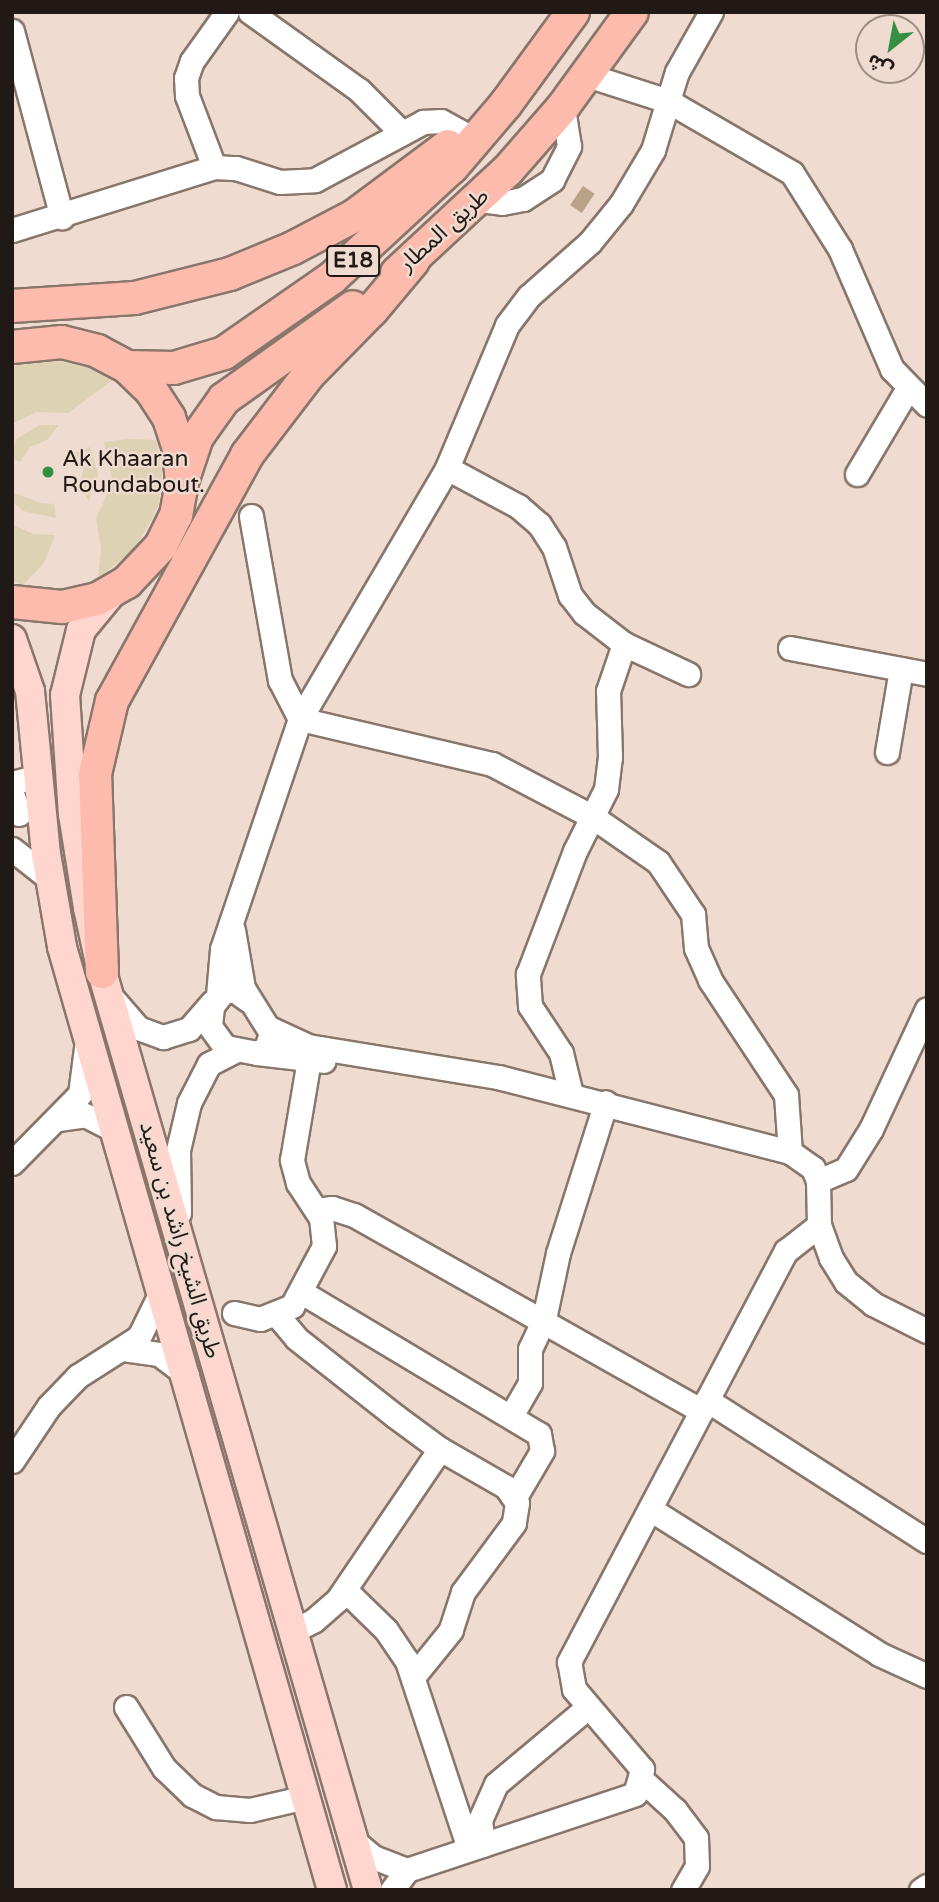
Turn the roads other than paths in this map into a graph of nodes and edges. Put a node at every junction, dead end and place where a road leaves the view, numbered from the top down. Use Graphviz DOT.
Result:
graph roads {
  1 [pos="227,12"];
  2 [pos="250,12"];
  3 [pos="572,12"];
  4 [pos="632,12"];
  5 [pos="711,12"];
  6 [pos="12,31"];
  7 [pos="530,73"];
  8 [pos="587,75"];
  9 [pos="19,83"];
  10 [pos="668,101"];
  11 [pos="402,133"];
  12 [pos="464,133"];
  13 [pos="214,167"];
  14 [pos="62,217"];
  15 [pos="12,230"];
  16 [pos="413,261"];
  17 [pos="12,306"];
  18 [pos="12,347"];
  19 [pos="127,367"];
  20 [pos="908,388"];
  21 [pos="927,405"];
  22 [pos="447,468"];
  23 [pos="857,474"];
  24 [pos="182,482"];
  25 [pos="251,516"];
  26 [pos="113,591"];
  27 [pos="12,602"];
  28 [pos="12,639"];
  29 [pos="624,644"];
  30 [pos="790,648"];
  31 [pos="901,669"];
  32 [pos="688,674"];
  33 [pos="927,674"];
  34 [pos="300,719"];
  35 [pos="887,752"];
  36 [pos="39,776"];
  37 [pos="12,783"];
  38 [pos="25,808"];
  39 [pos="593,817"];
  40 [pos="12,842"];
  41 [pos="12,849"];
  42 [pos="50,879"];
  43 [pos="234,920"];
  44 [pos="106,983"];
  45 [pos="216,998"];
  46 [pos="248,1000"];
  47 [pos="927,1009"];
  48 [pos="270,1028"];
  49 [pos="88,1034"];
  50 [pos="246,1052"];
  51 [pos="309,1060"];
  52 [pos="390,1061"];
  53 [pos="572,1094"];
  54 [pos="606,1102"];
  55 [pos="58,1119"];
  56 [pos="116,1131"];
  57 [pos="790,1152"];
  58 [pos="12,1163"];
  59 [pos="818,1181"];
  60 [pos="317,1210"];
  61 [pos="819,1225"];
  62 [pos="180,1238"];
  63 [pos="162,1290"];
  64 [pos="303,1293"];
  65 [pos="234,1313"];
  66 [pos="277,1315"];
  67 [pos="544,1319"];
  68 [pos="927,1331"];
  69 [pos="123,1349"];
  70 [pos="187,1375"];
  71 [pos="704,1406"];
  72 [pos="511,1416"];
  73 [pos="440,1449"];
  74 [pos="12,1461"];
  75 [pos="515,1497"];
  76 [pos="650,1509"];
  77 [pos="927,1541"];
  78 [pos="345,1590"];
  79 [pos="293,1631"];
  80 [pos="927,1676"];
  81 [pos="413,1677"];
  82 [pos="126,1707"];
  83 [pos="588,1707"];
  84 [pos="642,1780"];
  85 [pos="306,1797"];
  86 [pos="354,1841"];
  87 [pos="476,1847"];
  88 [pos="407,1870"];
  89 [pos="927,1886"];
  90 [pos="332,1890"];
  91 [pos="368,1890"];
  92 [pos="392,1890"];
  93 [pos="683,1890"];
  94 [pos="921,1890"];
  1 -- 13 [label="street"];
  2 -- 11 [label="street"];
  3 -- 7 [label="highway, طريق المطار / E18"];
  4 -- 8 [label="highway, طريق المطار / E18"];
  5 -- 10 [label="street"];
  6 -- 9 [label="street"];
  7 -- 12 [label="highway"];
  7 -- 19 [label="highway, طريق المطار / E18"];
  8 -- 10 [label="street"];
  8 -- 16 [label="highway, طريق المطار / E18"];
  9 -- 14 [label="street"];
  10 -- 20 [label="street"];
  10 -- 22 [label="street"];
  11 -- 12 [label="street"];
  11 -- 13 [label="street"];
  12 -- 17 [label="highway"];
  13 -- 14 [label="street"];
  14 -- 15 [label="street"];
  16 -- 24 [label="highway, طريق المطار / E18"];
  16 -- 44 [label="highway"];
  18 -- 19 [label="highway"];
  19 -- 24 [label="highway"];
  20 -- 21 [label="street"];
  20 -- 23 [label="street"];
  22 -- 29 [label="street"];
  22 -- 34 [label="street"];
  24 -- 26 [label="highway"];
  25 -- 34 [label="street"];
  26 -- 27 [label="highway"];
  26 -- 44 [label="main road, طريق الشيخ راشد بن سعيد"];
  28 -- 36 [label="main road, طريق الشيخ راشد بن سعيد"];
  29 -- 32 [label="street"];
  29 -- 39 [label="street"];
  30 -- 31 [label="street"];
  31 -- 33 [label="street"];
  31 -- 35 [label="street"];
  34 -- 39 [label="street"];
  34 -- 43 [label="street"];
  36 -- 37 [label="street"];
  36 -- 38 [label="main road, طريق الشيخ راشد بن سعيد"];
  38 -- 40 [label="street"];
  38 -- 42 [label="main road, طريق الشيخ راشد بن سعيد"];
  39 -- 53 [label="street"];
  39 -- 57 [label="street"];
  41 -- 42 [label="street"];
  42 -- 49 [label="main road, طريق الشيخ راشد بن سعيد"];
  43 -- 45 [label="street"];
  43 -- 46 [label="street"];
  44 -- 45 [label="street"];
  44 -- 62 [label="main road, طريق الشيخ راشد بن سعيد"];
  45 -- 46 [label="street"];
  45 -- 50 [label="street"];
  46 -- 48 [label="street"];
  47 -- 59 [label="street"];
  48 -- 50 [label="street"];
  48 -- 52 [label="street"];
  49 -- 55 [label="street"];
  49 -- 56 [label="main road, طريق الشيخ راشد بن سعيد"];
  50 -- 51 [label="street"];
  50 -- 62 [label="street"];
  51 -- 52 [label="street"];
  51 -- 60 [label="street"];
  52 -- 53 [label="street"];
  53 -- 54 [label="street"];
  54 -- 57 [label="street"];
  54 -- 67 [label="street"];
  55 -- 56 [label="street"];
  55 -- 58 [label="street"];
  56 -- 63 [label="main road, طريق الشيخ راشد بن سعيد"];
  57 -- 59 [label="street"];
  59 -- 61 [label="street"];
  60 -- 64 [label="street"];
  60 -- 67 [label="street"];
  61 -- 68 [label="street"];
  61 -- 71 [label="street"];
  62 -- 79 [label="main road, طريق الشيخ راشد بن سعيد"];
  63 -- 69 [label="street"];
  63 -- 70 [label="main road, طريق الشيخ راشد بن سعيد"];
  64 -- 66 [label="street"];
  64 -- 72 [label="street"];
  65 -- 66 [label="street"];
  66 -- 73 [label="street"];
  67 -- 71 [label="street"];
  67 -- 72 [label="street"];
  69 -- 70 [label="street"];
  69 -- 74 [label="street"];
  70 -- 85 [label="main road, طريق الشيخ راشد بن سعيد"];
  71 -- 76 [label="street"];
  71 -- 77 [label="street"];
  72 -- 75 [label="street"];
  73 -- 75 [label="street"];
  73 -- 78 [label="street"];
  75 -- 81 [label="street"];
  76 -- 80 [label="street"];
  76 -- 83 [label="street"];
  78 -- 79 [label="street"];
  78 -- 81 [label="street"];
  79 -- 86 [label="main road, طريق الشيخ راشد بن سعيد"];
  81 -- 87 [label="street"];
  82 -- 85 [label="street"];
  83 -- 84 [label="street"];
  83 -- 87 [label="street"];
  84 -- 87 [label="street"];
  84 -- 93 [label="street"];
  85 -- 90 [label="main road, طريق الشيخ راشد بن سعيد"];
  86 -- 88 [label="street"];
  86 -- 91 [label="main road, طريق الشيخ راشد بن سعيد"];
  87 -- 88 [label="street"];
  88 -- 92 [label="street"];
  89 -- 94 [label="street"];
}
